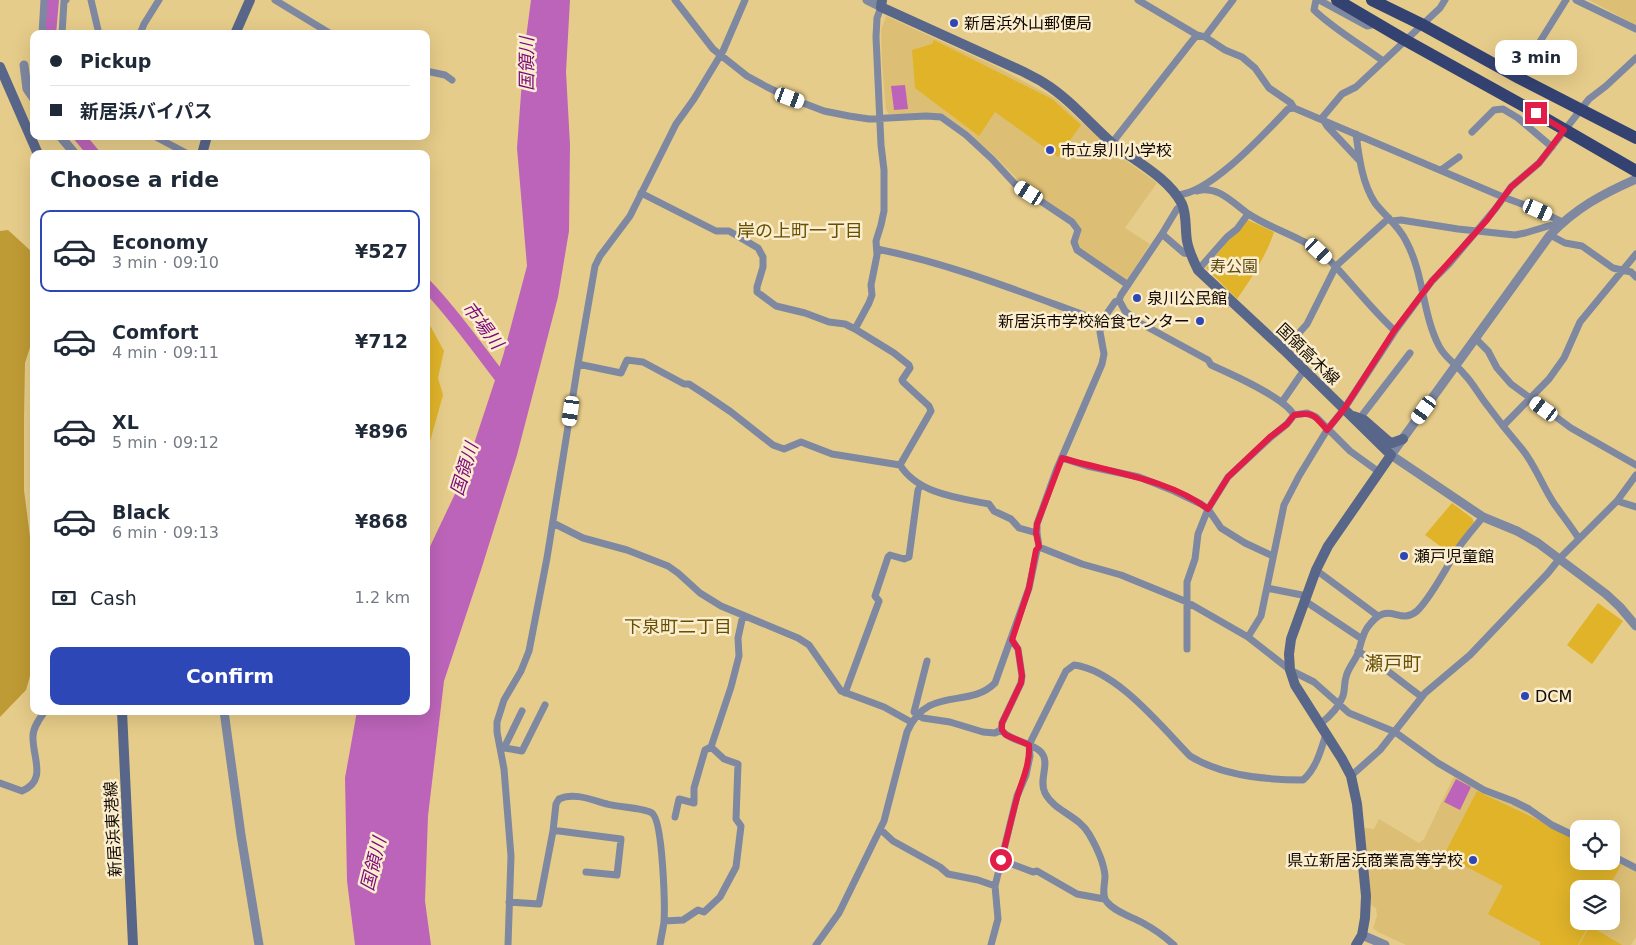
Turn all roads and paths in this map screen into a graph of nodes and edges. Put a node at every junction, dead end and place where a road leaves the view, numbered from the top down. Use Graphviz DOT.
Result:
graph roads {
  1 [pos="44,0"];
  2 [pos="65,0"];
  3 [pos="91,0"];
  4 [pos="159,0"];
  5 [pos="250,0"];
  6 [pos="275,0"];
  7 [pos="675,0"];
  8 [pos="745,0"];
  9 [pos="867,0"];
  10 [pos="1138,0"];
  11 [pos="1233,0"];
  12 [pos="1318,0"];
  13 [pos="1338,0"];
  14 [pos="1372,0"];
  15 [pos="1445,0"];
  16 [pos="1566,0"];
  17 [pos="1576,0"];
  18 [pos="882,3"];
  19 [pos="1392,6"];
  20 [pos="1379,24"];
  21 [pos="1423,25"];
  22 [pos="1636,29"];
  23 [pos="42,30"];
  24 [pos="62,30"];
  25 [pos="98,30"];
  26 [pos="142,30"];
  27 [pos="237,30"];
  28 [pos="324,30"];
  29 [pos="1198,35"];
  30 [pos="1205,37"];
  31 [pos="1405,40"];
  32 [pos="720,55"];
  33 [pos="1636,58"];
  34 [pos="1383,61"];
  35 [pos="24,65"];
  36 [pos="0,67"];
  37 [pos="430,72"];
  38 [pos="1519,78"];
  39 [pos="452,80"];
  40 [pos="30,86"];
  41 [pos="27,90"];
  42 [pos="30,94"];
  43 [pos="1294,108"];
  44 [pos="1580,109"];
  45 [pos="881,119"];
  46 [pos="1322,120"];
  47 [pos="1564,130"];
  48 [pos="1472,132"];
  49 [pos="1356,134"];
  50 [pos="30,136"];
  51 [pos="1636,138"];
  52 [pos="63,140"];
  53 [pos="162,140"];
  54 [pos="1112,143"];
  55 [pos="1552,147"];
  56 [pos="72,150"];
  57 [pos="180,150"];
  58 [pos="1459,157"];
  59 [pos="1359,160"];
  60 [pos="1441,170"];
  61 [pos="1636,171"];
  62 [pos="1636,179"];
  63 [pos="1192,192"];
  64 [pos="641,193"];
  65 [pos="1177,195"];
  66 [pos="1503,197"];
  67 [pos="1182,206"];
  68 [pos="1248,214"];
  69 [pos="1391,220"];
  70 [pos="1562,222"];
  71 [pos="1477,231"];
  72 [pos="1162,234"];
  73 [pos="1550,235"];
  74 [pos="877,249"];
  75 [pos="1190,254"];
  76 [pos="1636,254"];
  77 [pos="1336,266"];
  78 [pos="1198,270"];
  79 [pos="1623,270"];
  80 [pos="1636,277"];
  81 [pos="1128,285"];
  82 [pos="1424,292"];
  83 [pos="1119,300"];
  84 [pos="1101,322"];
  85 [pos="855,329"];
  86 [pos="1394,331"];
  87 [pos="1476,338"];
  88 [pos="1284,350"];
  89 [pos="1410,353"];
  90 [pos="578,364"];
  91 [pos="1455,366"];
  92 [pos="1304,370"];
  93 [pos="1530,399"];
  94 [pos="1282,402"];
  95 [pos="1351,414"];
  96 [pos="1294,415"];
  97 [pos="1503,426"];
  98 [pos="1327,430"];
  99 [pos="1403,439"];
  100 [pos="1391,455"];
  101 [pos="1062,458"];
  102 [pos="1636,464"];
  103 [pos="900,466"];
  104 [pos="1380,472"];
  105 [pos="1636,475"];
  106 [pos="921,485"];
  107 [pos="1617,501"];
  108 [pos="1636,506"];
  109 [pos="1208,509"];
  110 [pos="1483,517"];
  111 [pos="553,523"];
  112 [pos="1036,533"];
  113 [pos="1580,539"];
  114 [pos="1039,547"];
  115 [pos="1273,556"];
  116 [pos="1560,558"];
  117 [pos="1316,570"];
  118 [pos="1267,588"];
  119 [pos="1306,599"];
  120 [pos="1187,602"];
  121 [pos="743,615"];
  122 [pos="1378,616"];
  123 [pos="1636,626"];
  124 [pos="1248,637"];
  125 [pos="1362,638"];
  126 [pos="1012,640"];
  127 [pos="1187,649"];
  128 [pos="1358,651"];
  129 [pos="927,661"];
  130 [pos="1290,670"];
  131 [pos="845,693"];
  132 [pos="1422,697"];
  133 [pos="1340,704"];
  134 [pos="544,705"];
  135 [pos="522,711"];
  136 [pos="42,715"];
  137 [pos="122,715"];
  138 [pos="225,715"];
  139 [pos="918,716"];
  140 [pos="911,722"];
  141 [pos="1319,725"];
  142 [pos="1002,730"];
  143 [pos="1394,732"];
  144 [pos="1326,734"];
  145 [pos="1029,745"];
  146 [pos="502,747"];
  147 [pos="711,748"];
  148 [pos="1351,776"];
  149 [pos="0,783"];
  150 [pos="675,817"];
  151 [pos="880,829"];
  152 [pos="552,832"];
  153 [pos="1570,834"];
  154 [pos="1001,860"];
  155 [pos="1620,860"];
  156 [pos="1636,868"];
  157 [pos="586,872"];
  158 [pos="995,886"];
  159 [pos="1104,899"];
  160 [pos="509,902"];
  161 [pos="664,921"];
  162 [pos="1362,934"];
  163 [pos="133,945"];
  164 [pos="259,945"];
  165 [pos="508,945"];
  166 [pos="660,945"];
  167 [pos="816,945"];
  168 [pos="991,945"];
  169 [pos="1174,945"];
  170 [pos="1356,945"];
  171 [pos="1386,945"];
  1 -- 23 [label="street"];
  2 -- 24 [label="street"];
  3 -- 25 [label="street"];
  4 -- 26 [label="street"];
  5 -- 27 [label="main road"];
  6 -- 28 [label="street"];
  7 -- 32 [label="street"];
  8 -- 32 [label="street"];
  9 -- 18 [label="street"];
  10 -- 29 [label="street"];
  11 -- 30 [label="street"];
  12 -- 20 [label="street"];
  12 -- 34 [label="street"];
  13 -- 20 [label="highway"];
  14 -- 19 [label="highway"];
  15 -- 21 [label="street"];
  16 -- 38 [label="street"];
  17 -- 22 [label="street"];
  18 -- 45 [label="street"];
  18 -- 54 [label="main road, 国領高木線"];
  19 -- 21 [label="highway"];
  20 -- 31 [label="highway"];
  21 -- 31 [label="street"];
  21 -- 38 [label="highway"];
  29 -- 30 [label="street"];
  29 -- 54 [label="street"];
  30 -- 43 [label="street"];
  31 -- 34 [label="street"];
  31 -- 47 [label="highway"];
  32 -- 45 [label="street"];
  32 -- 64 [label="street"];
  33 -- 44 [label="street"];
  34 -- 46 [label="street"];
  35 -- 41 [label="street"];
  36 -- 50 [label="main road"];
  37 -- 39 [label="street"];
  38 -- 44 [label="highway"];
  40 -- 41 [label="street"];
  41 -- 42 [label="street"];
  43 -- 46 [label="street"];
  43 -- 63 [label="street"];
  44 -- 47 [label="street"];
  44 -- 51 [label="highway"];
  45 -- 74 [label="street"];
  45 -- 81 [label="street"];
  46 -- 49 [label="street"];
  46 -- 59 [label="street"];
  47 -- 55 [label="street"];
  47 -- 61 [label="highway"];
  48 -- 55 [label="street"];
  49 -- 59 [label="street"];
  49 -- 60 [label="street"];
  52 -- 56 [label="street"];
  53 -- 57 [label="street"];
  54 -- 65 [label="main road, 国領高木線"];
  55 -- 66 [label="street"];
  58 -- 60 [label="street"];
  59 -- 69 [label="street"];
  60 -- 66 [label="street"];
  62 -- 70 [label="street"];
  63 -- 65 [label="street"];
  63 -- 68 [label="street"];
  64 -- 85 [label="street"];
  64 -- 90 [label="street"];
  65 -- 67 [label="main road, 国領高木線"];
  66 -- 70 [label="street"];
  66 -- 71 [label="street"];
  67 -- 72 [label="street"];
  67 -- 75 [label="main road, 国領高木線"];
  68 -- 77 [label="street"];
  68 -- 78 [label="street"];
  69 -- 71 [label="street"];
  69 -- 77 [label="street"];
  69 -- 82 [label="street"];
  70 -- 71 [label="street"];
  70 -- 73 [label="street"];
  71 -- 82 [label="street"];
  72 -- 75 [label="street"];
  72 -- 81 [label="street"];
  73 -- 79 [label="street"];
  73 -- 87 [label="street"];
  74 -- 84 [label="street"];
  74 -- 85 [label="street"];
  75 -- 78 [label="main road, 国領高木線"];
  76 -- 79 [label="street"];
  77 -- 86 [label="street"];
  77 -- 88 [label="street"];
  78 -- 88 [label="main road, 国領高木線"];
  79 -- 80 [label="street"];
  79 -- 93 [label="street"];
  81 -- 83 [label="street"];
  82 -- 86 [label="street"];
  82 -- 91 [label="street"];
  83 -- 84 [label="street"];
  83 -- 94 [label="street"];
  84 -- 101 [label="street"];
  85 -- 103 [label="street"];
  86 -- 95 [label="street"];
  87 -- 91 [label="street"];
  87 -- 93 [label="street"];
  88 -- 92 [label="main road, 国領高木線"];
  89 -- 95 [label="street"];
  90 -- 103 [label="street"];
  90 -- 111 [label="street"];
  91 -- 97 [label="street"];
  91 -- 99 [label="street"];
  92 -- 94 [label="street"];
  92 -- 95 [label="main road, 国領高木線"];
  93 -- 97 [label="street"];
  93 -- 102 [label="street"];
  94 -- 96 [label="street"];
  95 -- 98 [label="street"];
  95 -- 99 [label="main road"];
  95 -- 100 [label="main road, 国領高木線"];
  96 -- 98 [label="street"];
  96 -- 109 [label="street"];
  97 -- 113 [label="street"];
  98 -- 104 [label="street"];
  98 -- 115 [label="street"];
  99 -- 100 [label="street"];
  100 -- 104 [label="main road"];
  100 -- 110 [label="street"];
  101 -- 109 [label="street"];
  101 -- 112 [label="street"];
  103 -- 106 [label="street"];
  104 -- 117 [label="main road"];
  105 -- 107 [label="street"];
  106 -- 112 [label="street"];
  106 -- 131 [label="street"];
  107 -- 108 [label="street"];
  107 -- 113 [label="street"];
  109 -- 115 [label="street"];
  109 -- 120 [label="street"];
  110 -- 116 [label="street"];
  110 -- 122 [label="street"];
  111 -- 121 [label="street"];
  111 -- 146 [label="street"];
  112 -- 114 [label="street"];
  113 -- 116 [label="street"];
  114 -- 120 [label="street"];
  114 -- 126 [label="street"];
  115 -- 118 [label="street"];
  116 -- 123 [label="street"];
  116 -- 132 [label="street"];
  117 -- 119 [label="main road"];
  117 -- 122 [label="street"];
  118 -- 119 [label="street"];
  118 -- 124 [label="street"];
  119 -- 125 [label="street"];
  119 -- 130 [label="main road"];
  120 -- 124 [label="street"];
  120 -- 127 [label="street"];
  121 -- 131 [label="street"];
  121 -- 147 [label="street"];
  122 -- 125 [label="street"];
  124 -- 130 [label="street"];
  125 -- 128 [label="street"];
  126 -- 139 [label="street"];
  126 -- 142 [label="street"];
  128 -- 132 [label="street"];
  128 -- 133 [label="street"];
  129 -- 139 [label="street"];
  130 -- 133 [label="street"];
  130 -- 141 [label="main road"];
  131 -- 140 [label="street"];
  132 -- 143 [label="street"];
  133 -- 141 [label="street"];
  133 -- 143 [label="street"];
  134 -- 146 [label="street"];
  135 -- 146 [label="street"];
  136 -- 149 [label="street"];
  137 -- 163 [label="main road, 新居浜東港線"];
  138 -- 164 [label="street"];
  139 -- 140 [label="street"];
  139 -- 142 [label="street"];
  140 -- 151 [label="street"];
  141 -- 144 [label="main road"];
  142 -- 145 [label="street"];
  143 -- 148 [label="street"];
  143 -- 153 [label="street"];
  144 -- 145 [label="street"];
  144 -- 148 [label="main road"];
  145 -- 154 [label="street"];
  145 -- 159 [label="street"];
  146 -- 160 [label="street"];
  147 -- 150 [label="street"];
  147 -- 161 [label="street"];
  148 -- 162 [label="main road"];
  151 -- 158 [label="street"];
  151 -- 167 [label="street"];
  152 -- 157 [label="street"];
  152 -- 160 [label="street"];
  152 -- 161 [label="street"];
  154 -- 158 [label="street"];
  154 -- 159 [label="street"];
  155 -- 156 [label="street"];
  158 -- 168 [label="street"];
  159 -- 169 [label="street"];
  160 -- 165 [label="street"];
  161 -- 166 [label="street"];
  162 -- 170 [label="main road"];
  162 -- 171 [label="street"];
}
